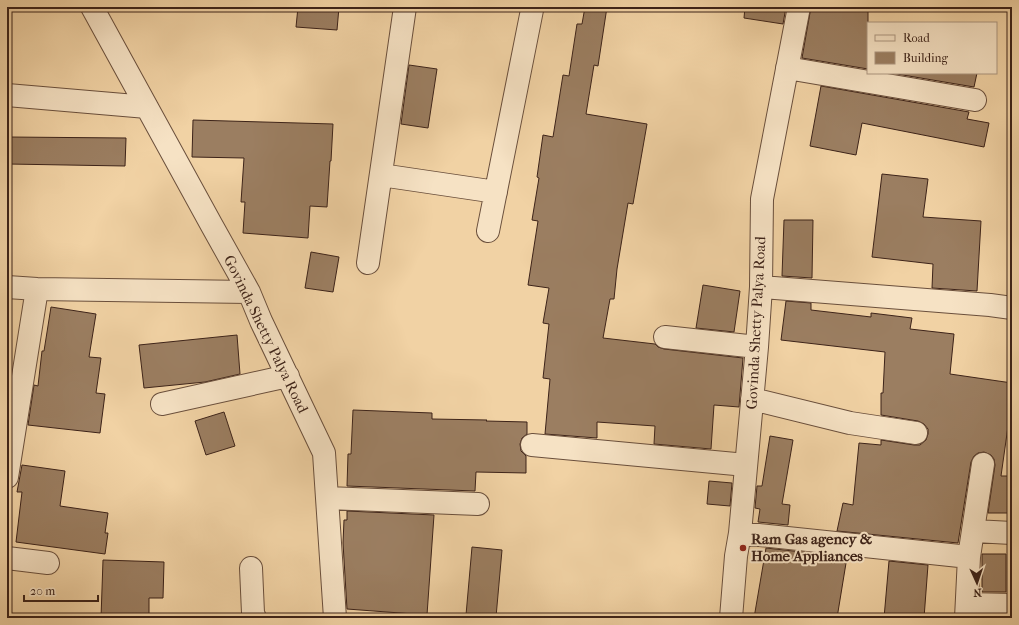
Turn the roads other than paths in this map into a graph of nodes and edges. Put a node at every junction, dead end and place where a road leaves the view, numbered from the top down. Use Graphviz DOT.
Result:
graph roads {
  1 [pos="92,7"];
  2 [pos="405,7"];
  3 [pos="799,7"];
  4 [pos="532,10"];
  5 [pos="787,68"];
  6 [pos="7,95"];
  7 [pos="975,100"];
  8 [pos="146,107"];
  9 [pos="381,175"];
  10 [pos="496,192"];
  11 [pos="488,231"];
  12 [pos="368,263"];
  13 [pos="7,287"];
  14 [pos="762,287"];
  15 [pos="37,288"];
  16 [pos="249,292"];
  17 [pos="1012,308"];
  18 [pos="665,337"];
  19 [pos="757,347"];
  20 [pos="288,376"];
  21 [pos="752,399"];
  22 [pos="162,404"];
  23 [pos="916,433"];
  24 [pos="532,445"];
  25 [pos="746,464"];
  26 [pos="983,464"];
  27 [pos="7,477"];
  28 [pos="327,498"];
  29 [pos="478,504"];
  30 [pos="974,531"];
  31 [pos="740,533"];
  32 [pos="1012,533"];
  33 [pos="969,557"];
  34 [pos="7,558"];
  35 [pos="48,562"];
  36 [pos="251,568"];
  37 [pos="1012,605"];
  38 [pos="966,611"];
  39 [pos="255,618"];
  40 [pos="335,618"];
  41 [pos="731,618"];
  1 -- 8 [label="street, Govinda Shetty Palya Road"];
  2 -- 9 [label="street"];
  3 -- 5 [label="street, Govinda Shetty Palya Road"];
  4 -- 10 [label="street"];
  5 -- 7 [label="street"];
  5 -- 14 [label="street, Govinda Shetty Palya Road"];
  6 -- 8 [label="street"];
  8 -- 16 [label="street, Govinda Shetty Palya Road"];
  9 -- 10 [label="street"];
  9 -- 12 [label="street"];
  10 -- 11 [label="street"];
  13 -- 15 [label="street"];
  14 -- 17 [label="street"];
  14 -- 19 [label="street, Govinda Shetty Palya Road"];
  15 -- 16 [label="street"];
  15 -- 27 [label="street"];
  16 -- 20 [label="street, Govinda Shetty Palya Road"];
  18 -- 19 [label="street"];
  19 -- 21 [label="street, Govinda Shetty Palya Road"];
  20 -- 22 [label="street"];
  20 -- 28 [label="street, Govinda Shetty Palya Road"];
  21 -- 23 [label="street"];
  21 -- 25 [label="street, Govinda Shetty Palya Road"];
  24 -- 25 [label="street"];
  25 -- 31 [label="street, Govinda Shetty Palya Road"];
  26 -- 30 [label="street"];
  28 -- 29 [label="street"];
  28 -- 40 [label="street, Govinda Shetty Palya Road"];
  30 -- 32 [label="street"];
  30 -- 33 [label="street"];
  31 -- 33 [label="street"];
  31 -- 41 [label="street, Govinda Shetty Palya Road"];
  33 -- 38 [label="street"];
  34 -- 35 [label="street"];
  36 -- 39 [label="street"];
  37 -- 38 [label="street"];
}
